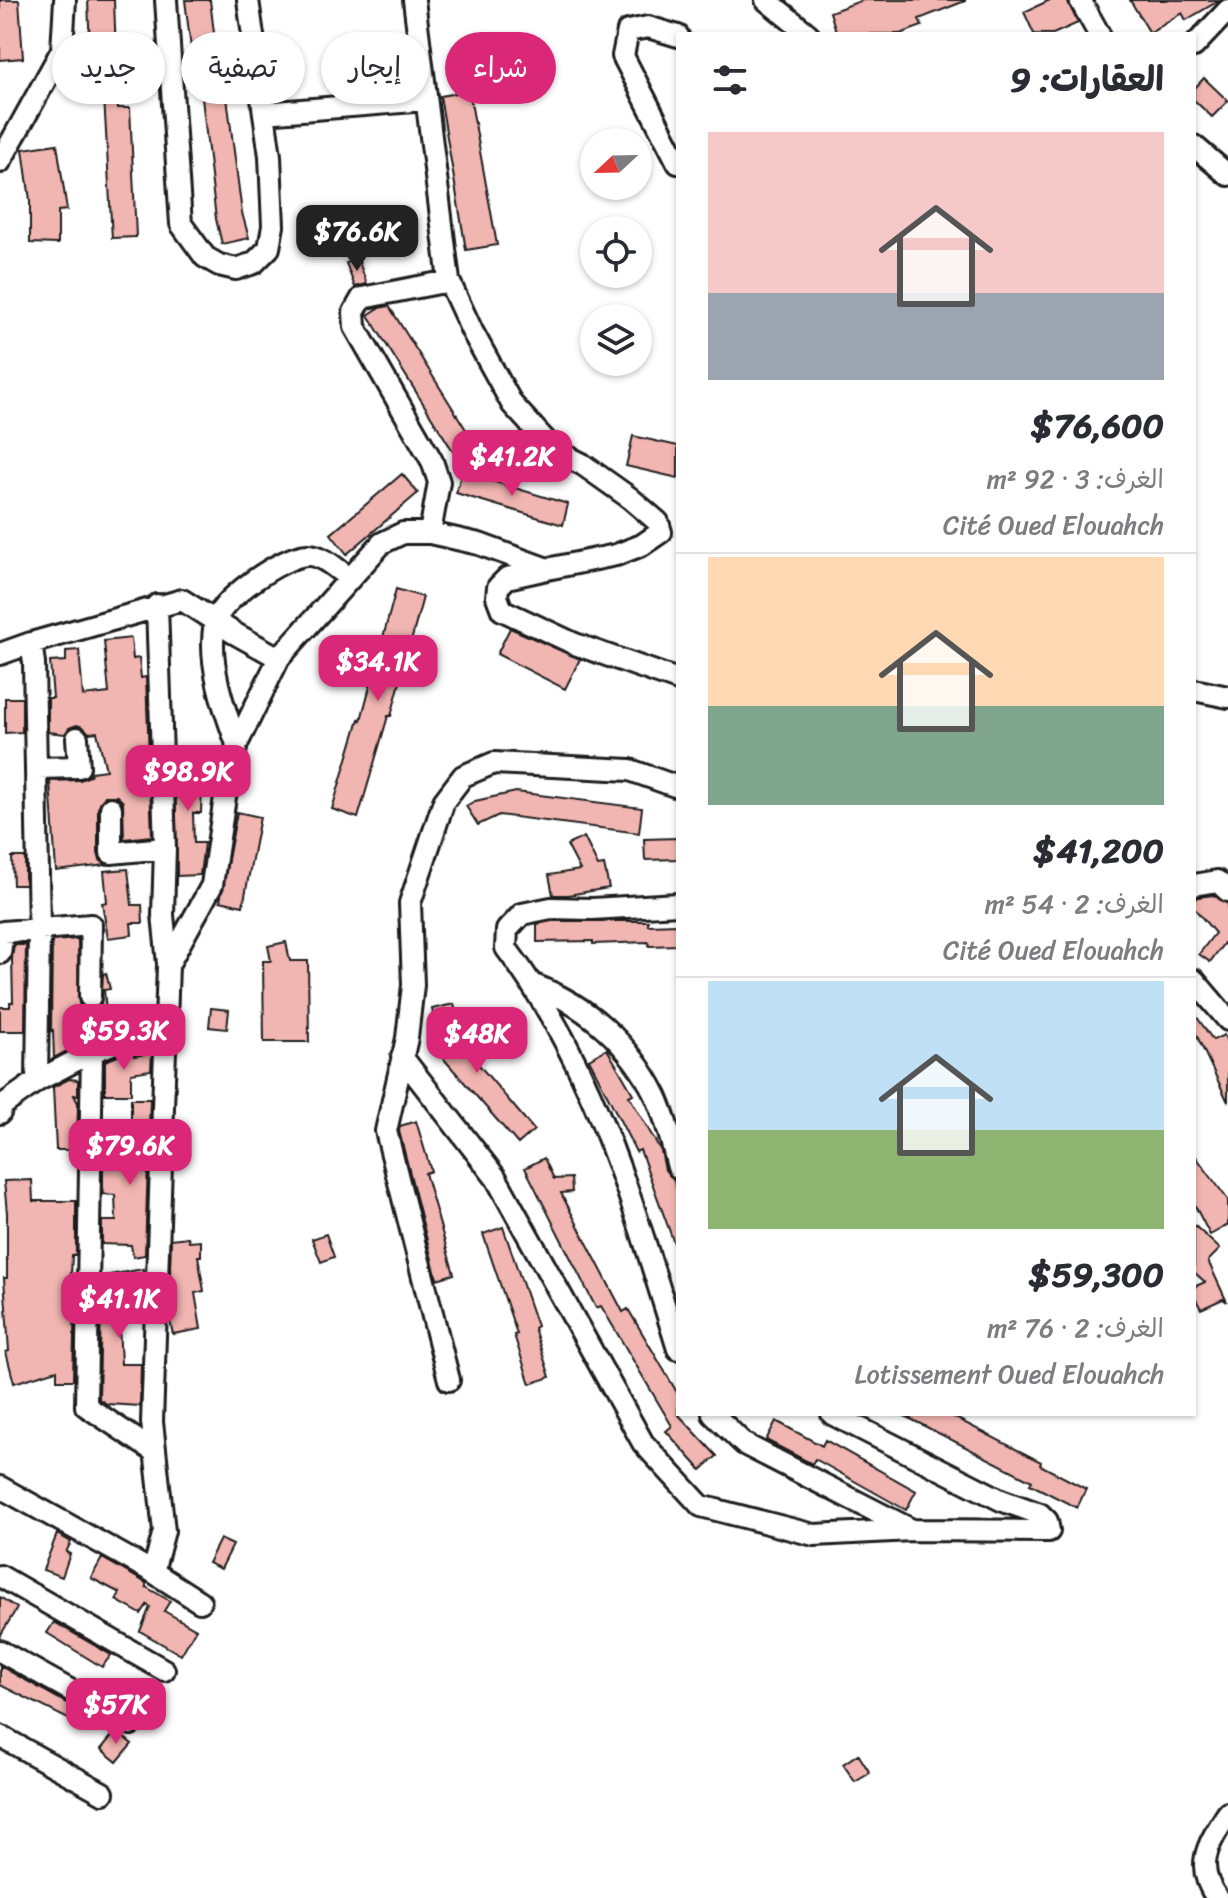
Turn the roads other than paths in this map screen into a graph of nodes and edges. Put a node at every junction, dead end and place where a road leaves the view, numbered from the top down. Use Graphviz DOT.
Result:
graph roads {
  1 [pos="65,0"];
  2 [pos="166,0"];
  3 [pos="248,0"];
  4 [pos="414,0"];
  5 [pos="766,0"];
  6 [pos="1080,0"];
  7 [pos="1223,0"];
  8 [pos="1228,10"];
  9 [pos="418,32"];
  10 [pos="806,32"];
  11 [pos="1098,32"];
  12 [pos="676,35"];
  13 [pos="1196,44"];
  14 [pos="362,104"];
  15 [pos="427,104"];
  16 [pos="274,111"];
  17 [pos="1196,148"];
  18 [pos="676,159"];
  19 [pos="0,162"];
  20 [pos="1228,175"];
  21 [pos="449,281"];
  22 [pos="669,532"];
  23 [pos="430,533"];
  24 [pos="547,569"];
  25 [pos="350,579"];
  26 [pos="157,605"];
  27 [pos="216,619"];
  28 [pos="31,643"];
  29 [pos="285,651"];
  30 [pos="0,654"];
  31 [pos="676,679"];
  32 [pos="1196,690"];
  33 [pos="1228,697"];
  34 [pos="77,738"];
  35 [pos="237,744"];
  36 [pos="36,768"];
  37 [pos="676,786"];
  38 [pos="111,808"];
  39 [pos="165,848"];
  40 [pos="1196,885"];
  41 [pos="1228,891"];
  42 [pos="676,904"];
  43 [pos="39,928"];
  44 [pos="0,953"];
  45 [pos="168,965"];
  46 [pos="1196,982"];
  47 [pos="534,985"];
  48 [pos="90,997"];
  49 [pos="1228,1020"];
  50 [pos="166,1023"];
  51 [pos="92,1052"];
  52 [pos="402,1057"];
  53 [pos="37,1081"];
  54 [pos="656,1096"];
  55 [pos="676,1106"];
  56 [pos="0,1113"];
  57 [pos="676,1161"];
  58 [pos="676,1343"];
  59 [pos="449,1380"];
  60 [pos="715,1416"];
  61 [pos="836,1416"];
  62 [pos="155,1452"];
  63 [pos="0,1487"];
  64 [pos="912,1530"];
  65 [pos="153,1572"];
  66 [pos="0,1576"];
  67 [pos="200,1602"];
  68 [pos="0,1651"];
  69 [pos="164,1670"];
  70 [pos="131,1724"];
  71 [pos="0,1736"];
  72 [pos="103,1793"];
  73 [pos="1228,1813"];
  74 [pos="1217,1898"];
  1 -- 19 [label="street"];
  2 -- 16 [label="street"];
  3 -- 16 [label="street"];
  4 -- 9 [label="street"];
  5 -- 10 [label="street"];
  6 -- 11 [label="street"];
  7 -- 8 [label="street"];
  8 -- 13 [label="street"];
  12 -- 18 [label="street"];
  14 -- 16 [label="street"];
  15 -- 21 [label="street"];
  17 -- 20 [label="street"];
  21 -- 22 [label="street"];
  21 -- 23 [label="street"];
  22 -- 24 [label="street"];
  23 -- 24 [label="street"];
  23 -- 25 [label="street"];
  24 -- 31 [label="street"];
  25 -- 27 [label="street"];
  25 -- 29 [label="street"];
  26 -- 27 [label="street"];
  26 -- 28 [label="street"];
  26 -- 39 [label="street"];
  27 -- 29 [label="street"];
  27 -- 35 [label="street"];
  28 -- 30 [label="street"];
  28 -- 36 [label="street"];
  29 -- 35 [label="street"];
  32 -- 33 [label="street"];
  34 -- 36 [label="street"];
  35 -- 45 [label="street"];
  36 -- 43 [label="street"];
  37 -- 52 [label="street"];
  38 -- 39 [label="street"];
  39 -- 45 [label="street"];
  40 -- 41 [label="street"];
  42 -- 47 [label="street"];
  43 -- 44 [label="street"];
  43 -- 48 [label="street"];
  43 -- 53 [label="street"];
  45 -- 50 [label="street"];
  46 -- 49 [label="street"];
  47 -- 54 [label="street"];
  47 -- 58 [label="street"];
  50 -- 51 [label="street"];
  50 -- 62 [label="street"];
  51 -- 53 [label="street"];
  51 -- 62 [label="street"];
  52 -- 59 [label="street"];
  52 -- 64 [label="street"];
  53 -- 56 [label="street"];
  54 -- 55 [label="street"];
  54 -- 57 [label="street"];
  60 -- 64 [label="street"];
  61 -- 64 [label="street"];
  62 -- 65 [label="street"];
  63 -- 65 [label="street"];
  65 -- 67 [label="street"];
  66 -- 69 [label="street"];
  68 -- 70 [label="street"];
  71 -- 72 [label="street"];
  73 -- 74 [label="street"];
}
